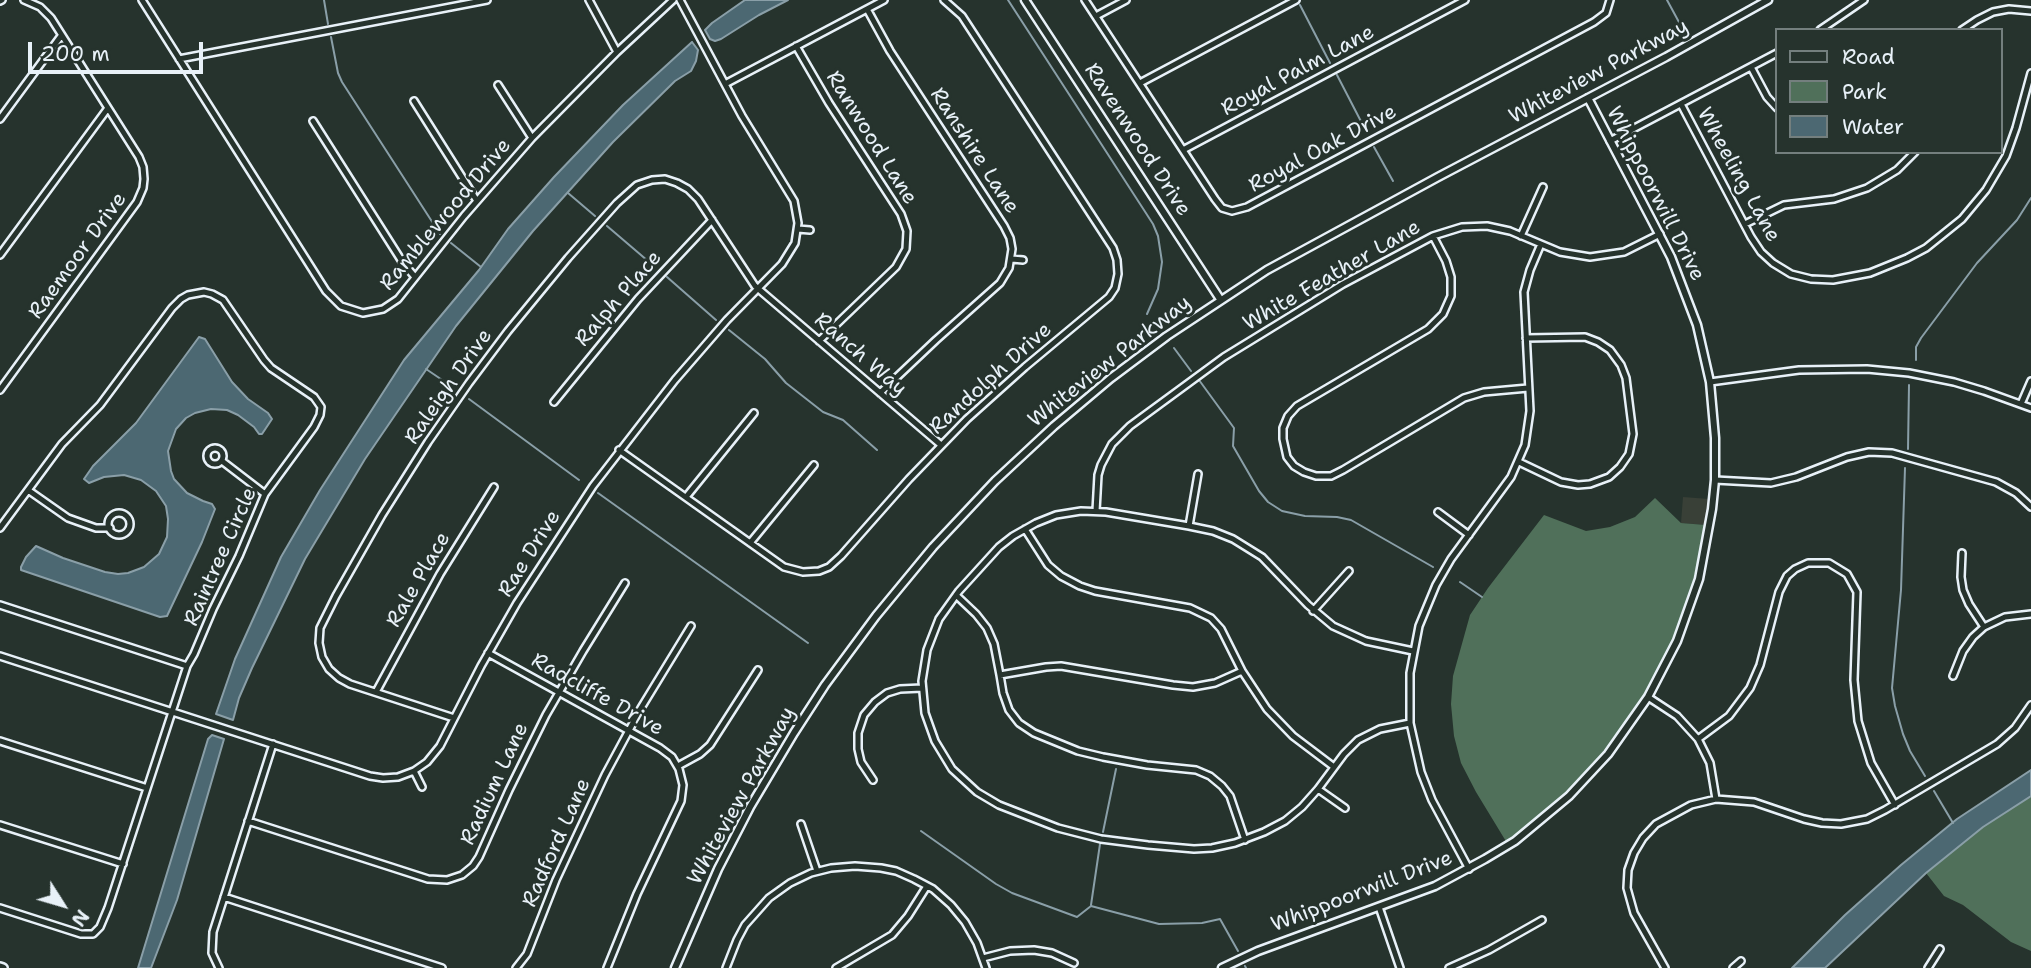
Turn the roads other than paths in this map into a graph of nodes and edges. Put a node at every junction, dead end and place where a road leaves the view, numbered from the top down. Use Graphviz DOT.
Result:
graph roads {
  1 [pos="24,0"];
  2 [pos="142,0"];
  3 [pos="487,0"];
  4 [pos="589,0"];
  5 [pos="673,0"];
  6 [pos="680,0"];
  7 [pos="884,0"];
  8 [pos="944,0"];
  9 [pos="1025,0"];
  10 [pos="1085,0"];
  11 [pos="1126,0"];
  12 [pos="1296,0"];
  13 [pos="1465,0"];
  14 [pos="1610,0"];
  15 [pos="1768,0"];
  16 [pos="1864,0"];
  17 [pos="867,9"];
  18 [pos="2031,12"];
  19 [pos="1096,16"];
  20 [pos="1823,28"];
  21 [pos="1965,28"];
  22 [pos="61,36"];
  23 [pos="796,46"];
  24 [pos="617,52"];
  25 [pos="1776,54"];
  26 [pos="179,59"];
  27 [pos="1751,67"];
  28 [pos="2031,73"];
  29 [pos="1140,83"];
  30 [pos="725,84"];
  31 [pos="498,85"];
  32 [pos="1588,99"];
  33 [pos="414,102"];
  34 [pos="1681,104"];
  35 [pos="1776,107"];
  36 [pos="108,108"];
  37 [pos="0,119"];
  38 [pos="313,121"];
  39 [pos="532,138"];
  40 [pos="1610,141"];
  41 [pos="1183,150"];
  42 [pos="1913,154"];
  43 [pos="1543,187"];
  44 [pos="477,201"];
  45 [pos="712,220"];
  46 [pos="1745,224"];
  47 [pos="798,229"];
  48 [pos="810,230"];
  49 [pos="1660,234"];
  50 [pos="1433,236"];
  51 [pos="1521,236"];
  52 [pos="1541,244"];
  53 [pos="0,255"];
  54 [pos="1012,259"];
  55 [pos="1023,260"];
  56 [pos="415,277"];
  57 [pos="758,288"];
  58 [pos="1220,299"];
  59 [pos="1526,338"];
  60 [pos="819,341"];
  61 [pos="2031,381"];
  62 [pos="1710,382"];
  63 [pos="1528,388"];
  64 [pos="0,390"];
  65 [pos="880,393"];
  66 [pos="554,402"];
  67 [pos="2021,404"];
  68 [pos="2031,408"];
  69 [pos="754,413"];
  70 [pos="941,445"];
  71 [pos="619,450"];
  72 [pos="222,461"];
  73 [pos="1519,463"];
  74 [pos="814,465"];
  75 [pos="1198,474"];
  76 [pos="1715,480"];
  77 [pos="494,487"];
  78 [pos="28,490"];
  79 [pos="265,494"];
  80 [pos="686,497"];
  81 [pos="2031,507"];
  82 [pos="1096,511"];
  83 [pos="1438,512"];
  84 [pos="1189,526"];
  85 [pos="0,528"];
  86 [pos="110,528"];
  87 [pos="1025,529"];
  88 [pos="1469,535"];
  89 [pos="750,543"];
  90 [pos="1962,553"];
  91 [pos="1349,571"];
  92 [pos="625,583"];
  93 [pos="956,595"];
  94 [pos="0,605"];
  95 [pos="1313,611"];
  96 [pos="2031,614"];
  97 [pos="691,626"];
  98 [pos="1984,627"];
  99 [pos="1413,651"];
  100 [pos="488,653"];
  101 [pos="0,656"];
  102 [pos="187,666"];
  103 [pos="758,670"];
  104 [pos="1242,671"];
  105 [pos="1000,675"];
  106 [pos="1953,676"];
  107 [pos="922,688"];
  108 [pos="376,692"];
  109 [pos="559,692"];
  110 [pos="1648,697"];
  111 [pos="2031,705"];
  112 [pos="172,712"];
  113 [pos="454,718"];
  114 [pos="1410,723"];
  115 [pos="629,730"];
  116 [pos="1698,739"];
  117 [pos="0,741"];
  118 [pos="273,744"];
  119 [pos="678,766"];
  120 [pos="1334,767"];
  121 [pos="414,771"];
  122 [pos="873,780"];
  123 [pos="422,787"];
  124 [pos="147,788"];
  125 [pos="1318,789"];
  126 [pos="1716,799"];
  127 [pos="1895,805"];
  128 [pos="1345,808"];
  129 [pos="248,821"];
  130 [pos="801,824"];
  131 [pos="0,825"];
  132 [pos="1245,840"];
  133 [pos="123,864"];
  134 [pos="1469,869"];
  135 [pos="817,871"];
  136 [pos="457,877"];
  137 [pos="928,886"];
  138 [pos="460,887"];
  139 [pos="224,897"];
  140 [pos="1379,907"];
  141 [pos="0,908"];
  142 [pos="1542,920"];
  143 [pos="1940,949"];
  144 [pos="983,958"];
  145 [pos="1741,961"];
  146 [pos="1074,963"];
  147 [pos="219,968"];
  148 [pos="442,968"];
  149 [pos="516,968"];
  150 [pos="607,968"];
  151 [pos="675,968"];
  152 [pos="726,968"];
  153 [pos="836,968"];
  154 [pos="986,968"];
  155 [pos="1222,968"];
  156 [pos="1400,968"];
  157 [pos="1449,968"];
  158 [pos="1665,968"];
  159 [pos="1733,968"];
  160 [pos="1928,968"];
  1 -- 22 [label="street, Raemoor Drive"];
  2 -- 26 [label="street, Ramblewood Drive"];
  3 -- 26 [label="street"];
  4 -- 24 [label="street"];
  5 -- 24 [label="street, Ramblewood Drive"];
  6 -- 30 [label="street"];
  7 -- 17 [label="street"];
  8 -- 70 [label="street, Randolph Drive"];
  9 -- 58 [label="street, Ravenwood Drive"];
  10 -- 19 [label="street, Royal Oak Drive"];
  11 -- 19 [label="street"];
  12 -- 29 [label="street"];
  13 -- 41 [label="street, Royal Palm Lane"];
  14 -- 41 [label="street, Royal Oak Drive"];
  15 -- 32 [label="street, Whiteview Parkway"];
  16 -- 20 [label="street"];
  17 -- 23 [label="street"];
  17 -- 54 [label="street, Ranshire Lane"];
  18 -- 21 [label="street"];
  19 -- 29 [label="street, Royal Oak Drive"];
  22 -- 36 [label="street, Raemoor Drive"];
  22 -- 37 [label="street"];
  23 -- 30 [label="street"];
  23 -- 60 [label="street, Ranwood Lane"];
  24 -- 39 [label="street, Ramblewood Drive"];
  25 -- 27 [label="street"];
  26 -- 56 [label="street, Ramblewood Drive"];
  27 -- 34 [label="street"];
  27 -- 35 [label="street"];
  28 -- 46 [label="street, Wheeling Lane"];
  29 -- 41 [label="street, Royal Oak Drive"];
  30 -- 47 [label="street"];
  31 -- 39 [label="street"];
  32 -- 40 [label="street, Whippoorwill Drive"];
  32 -- 58 [label="street, Whiteview Parkway"];
  33 -- 44 [label="street"];
  34 -- 40 [label="street"];
  34 -- 46 [label="street, Wheeling Lane"];
  36 -- 53 [label="street"];
  36 -- 64 [label="street, Raemoor Drive"];
  38 -- 56 [label="street"];
  39 -- 44 [label="street, Ramblewood Drive"];
  40 -- 49 [label="street, Whippoorwill Drive"];
  42 -- 46 [label="street"];
  43 -- 51 [label="street"];
  44 -- 56 [label="street, Ramblewood Drive"];
  45 -- 57 [label="street, Raleigh Drive"];
  45 -- 66 [label="street, Ralph Place"];
  45 -- 108 [label="street, Raleigh Drive"];
  47 -- 48 [label="street"];
  47 -- 57 [label="street, Rae Drive"];
  49 -- 52 [label="street, White Feather Lane"];
  49 -- 62 [label="street, Whippoorwill Drive"];
  50 -- 51 [label="street, White Feather Lane"];
  50 -- 63 [label="street"];
  50 -- 82 [label="street, White Feather Lane"];
  51 -- 52 [label="street, White Feather Lane"];
  52 -- 59 [label="street"];
  54 -- 55 [label="street"];
  54 -- 65 [label="street"];
  57 -- 60 [label="street, Ranch Way"];
  57 -- 71 [label="street, Rae Drive"];
  58 -- 151 [label="street, Whiteview Parkway"];
  59 -- 63 [label="street"];
  59 -- 73 [label="street"];
  60 -- 65 [label="street, Ranch Way"];
  61 -- 67 [label="street"];
  62 -- 67 [label="street"];
  62 -- 76 [label="street, Whippoorwill Drive"];
  63 -- 73 [label="street"];
  65 -- 70 [label="street, Ranch Way"];
  67 -- 68 [label="street"];
  69 -- 80 [label="street"];
  70 -- 89 [label="street, Randolph Drive"];
  71 -- 80 [label="street, Randolph Drive"];
  71 -- 100 [label="street, Rae Drive"];
  72 -- 79 [label="street"];
  73 -- 88 [label="street"];
  74 -- 89 [label="street"];
  75 -- 84 [label="street"];
  76 -- 81 [label="street"];
  76 -- 110 [label="street, Whippoorwill Drive"];
  77 -- 108 [label="street, Rale Place"];
  78 -- 79 [label="street, Raintree Circle"];
  78 -- 85 [label="street, Raintree Circle"];
  78 -- 86 [label="street"];
  79 -- 102 [label="street, Raintree Circle"];
  80 -- 89 [label="street, Randolph Drive"];
  82 -- 84 [label="street"];
  82 -- 87 [label="street"];
  83 -- 88 [label="street"];
  84 -- 95 [label="street"];
  86 -- 86 [label="street"];
  87 -- 93 [label="street"];
  87 -- 104 [label="street"];
  88 -- 99 [label="street"];
  90 -- 98 [label="street"];
  91 -- 95 [label="street"];
  92 -- 109 [label="street, Radium Lane"];
  93 -- 105 [label="street"];
  93 -- 107 [label="street"];
  94 -- 102 [label="street"];
  95 -- 99 [label="street"];
  96 -- 98 [label="street"];
  97 -- 115 [label="street, Radford Lane"];
  98 -- 106 [label="street"];
  99 -- 114 [label="street"];
  100 -- 109 [label="street, Radcliffe Drive"];
  100 -- 113 [label="street, Rae Drive"];
  101 -- 112 [label="street"];
  102 -- 112 [label="street, Raintree Circle"];
  103 -- 119 [label="street"];
  104 -- 105 [label="street"];
  104 -- 120 [label="street"];
  105 -- 132 [label="street"];
  107 -- 122 [label="street"];
  107 -- 132 [label="street"];
  108 -- 113 [label="street, Raleigh Drive"];
  109 -- 115 [label="street, Radcliffe Drive"];
  109 -- 136 [label="street, Radium Lane"];
  110 -- 116 [label="street"];
  110 -- 134 [label="street, Whippoorwill Drive"];
  111 -- 127 [label="street"];
  112 -- 118 [label="street"];
  112 -- 124 [label="street, Raintree Circle"];
  113 -- 121 [label="street, Rae Drive"];
  114 -- 120 [label="street"];
  114 -- 134 [label="street"];
  115 -- 119 [label="street, Radcliffe Drive"];
  115 -- 149 [label="street, Radford Lane"];
  116 -- 126 [label="street"];
  116 -- 127 [label="street"];
  117 -- 124 [label="street"];
  118 -- 121 [label="street"];
  118 -- 129 [label="street"];
  119 -- 150 [label="street"];
  120 -- 125 [label="street"];
  121 -- 123 [label="street"];
  124 -- 133 [label="street, Raintree Circle"];
  125 -- 128 [label="street"];
  125 -- 132 [label="street"];
  126 -- 127 [label="street"];
  126 -- 158 [label="street"];
  129 -- 136 [label="street"];
  129 -- 139 [label="street"];
  130 -- 135 [label="street"];
  131 -- 133 [label="street"];
  133 -- 141 [label="street, Raintree Circle"];
  134 -- 140 [label="street, Whippoorwill Drive"];
  135 -- 137 [label="street"];
  135 -- 152 [label="street"];
  136 -- 138 [label="street"];
  137 -- 144 [label="street"];
  137 -- 153 [label="street"];
  139 -- 147 [label="street"];
  139 -- 148 [label="street"];
  140 -- 155 [label="street, Whippoorwill Drive"];
  140 -- 156 [label="street"];
  142 -- 157 [label="street"];
  143 -- 160 [label="street"];
  144 -- 146 [label="street"];
  144 -- 154 [label="street"];
  145 -- 159 [label="street"];
}
